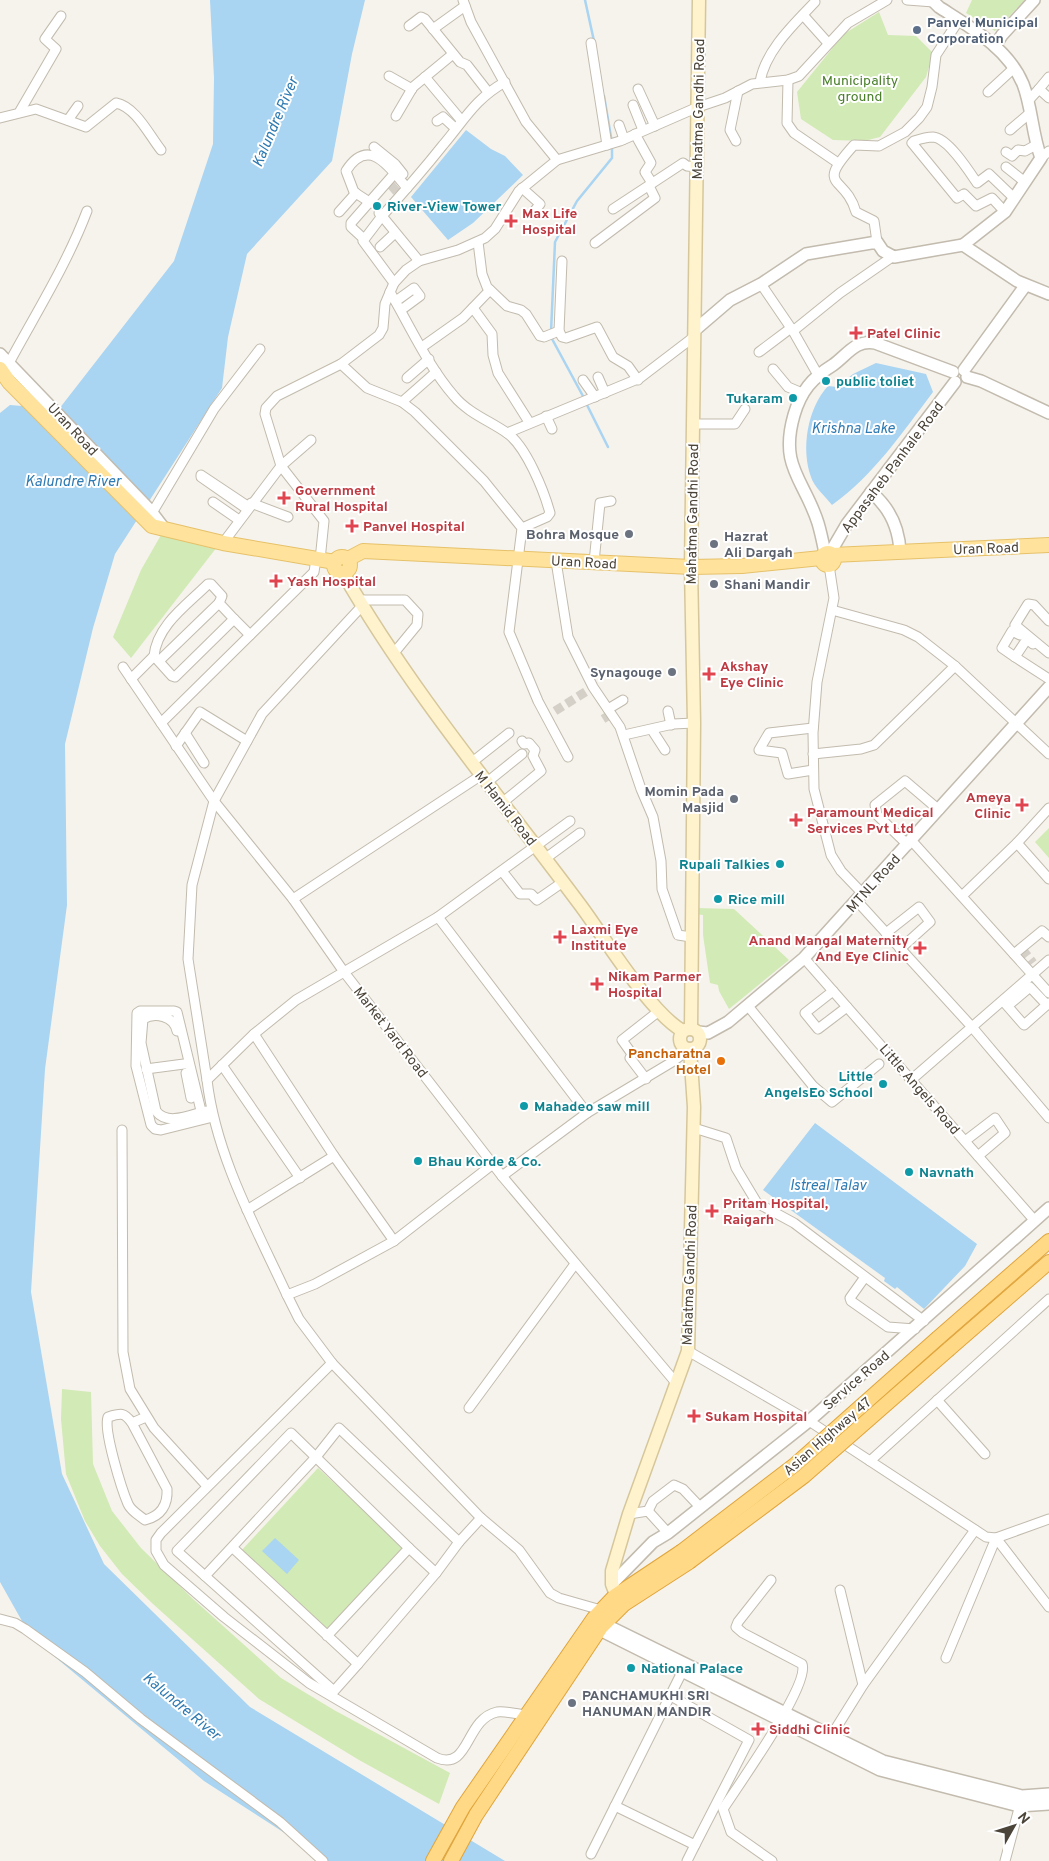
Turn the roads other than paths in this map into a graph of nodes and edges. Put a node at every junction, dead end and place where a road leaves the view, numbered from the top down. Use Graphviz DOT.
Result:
graph roads {
  1 [pos="699,0"];
  2 [pos="887,0"];
  3 [pos="907,0"];
  4 [pos="1034,0"];
  5 [pos="933,1"];
  6 [pos="815,2"];
  7 [pos="464,3"];
  8 [pos="804,15"];
  9 [pos="61,16"];
  10 [pos="960,20"];
  11 [pos="409,26"];
  12 [pos="433,29"];
  13 [pos="591,43"];
  14 [pos="828,43"];
  15 [pos="995,46"];
  16 [pos="453,54"];
  17 [pos="1013,69"];
  18 [pos="389,76"];
  19 [pos="425,77"];
  20 [pos="1049,77"];
  21 [pos="788,80"];
  22 [pos="506,82"];
  23 [pos="760,82"];
  24 [pos="412,89"];
  25 [pos="638,89"];
  26 [pos="1038,89"];
  27 [pos="738,91"];
  28 [pos="488,92"];
  29 [pos="988,92"];
  30 [pos="1049,98"];
  31 [pos="1028,100"];
  32 [pos="633,105"];
  33 [pos="78,106"];
  34 [pos="698,107"];
  35 [pos="20,111"];
  36 [pos="1030,113"];
  37 [pos="396,116"];
  38 [pos="0,118"];
  39 [pos="68,120"];
  40 [pos="461,120"];
  41 [pos="437,121"];
  42 [pos="913,123"];
  43 [pos="619,125"];
  44 [pos="654,126"];
  45 [pos="455,128"];
  46 [pos="1010,130"];
  47 [pos="639,132"];
  48 [pos="621,140"];
  49 [pos="917,140"];
  50 [pos="736,141"];
  51 [pos="607,145"];
  52 [pos="1036,145"];
  53 [pos="374,147"];
  54 [pos="161,150"];
  55 [pos="1006,152"];
  56 [pos="1045,155"];
  57 [pos="557,160"];
  58 [pos="838,163"];
  59 [pos="697,167"];
  60 [pos="1006,167"];
  61 [pos="1025,182"];
  62 [pos="978,183"];
  63 [pos="650,184"];
  64 [pos="398,185"];
  65 [pos="522,188"];
  66 [pos="356,193"];
  67 [pos="964,194"];
  68 [pos="1014,198"];
  69 [pos="370,203"];
  70 [pos="613,209"];
  71 [pos="87,211"];
  72 [pos="339,212"];
  73 [pos="1005,212"];
  74 [pos="534,213"];
  75 [pos="380,215"];
  76 [pos="396,232"];
  77 [pos="364,239"];
  78 [pos="478,242"];
  79 [pos="877,242"];
  80 [pos="595,243"];
  81 [pos="963,245"];
  82 [pos="380,247"];
  83 [pos="892,257"];
  84 [pos="420,261"];
  85 [pos="562,261"];
  86 [pos="394,283"];
  87 [pos="761,284"];
  88 [pos="1025,286"];
  89 [pos="490,290"];
  90 [pos="390,292"];
  91 [pos="1049,294"];
  92 [pos="396,301"];
  93 [pos="473,308"];
  94 [pos="401,310"];
  95 [pos="792,330"];
  96 [pos="558,331"];
  97 [pos="695,333"];
  98 [pos="422,347"];
  99 [pos="260,349"];
  100 [pos="759,352"];
  101 [pos="429,359"];
  102 [pos="3,362"];
  103 [pos="341,364"];
  104 [pos="773,369"];
  105 [pos="436,372"];
  106 [pos="818,375"];
  107 [pos="960,375"];
  108 [pos="598,376"];
  109 [pos="407,378"];
  110 [pos="583,380"];
  111 [pos="638,380"];
  112 [pos="605,392"];
  113 [pos="802,393"];
  114 [pos="587,400"];
  115 [pos="402,402"];
  116 [pos="745,409"];
  117 [pos="1049,413"];
  118 [pos="546,416"];
  119 [pos="529,422"];
  120 [pos="693,424"];
  121 [pos="552,429"];
  122 [pos="507,433"];
  123 [pos="312,440"];
  124 [pos="281,466"];
  125 [pos="871,492"];
  126 [pos="611,501"];
  127 [pos="213,502"];
  128 [pos="249,506"];
  129 [pos="149,514"];
  130 [pos="288,518"];
  131 [pos="239,520"];
  132 [pos="522,528"];
  133 [pos="223,543"];
  134 [pos="1049,546"];
  135 [pos="900,552"];
  136 [pos="1049,554"];
  137 [pos="517,558"];
  138 [pos="829,558"];
  139 [pos="318,559"];
  140 [pos="556,561"];
  141 [pos="594,562"];
  142 [pos="342,565"];
  143 [pos="691,566"];
  144 [pos="219,603"];
  145 [pos="360,603"];
  146 [pos="832,610"];
  147 [pos="234,619"];
  148 [pos="1049,621"];
  149 [pos="250,635"];
  150 [pos="1027,639"];
  151 [pos="394,653"];
  152 [pos="1049,655"];
  153 [pos="1015,657"];
  154 [pos="157,659"];
  155 [pos="955,666"];
  156 [pos="123,667"];
  157 [pos="131,679"];
  158 [pos="1049,679"];
  159 [pos="1049,687"];
  160 [pos="623,700"];
  161 [pos="555,711"];
  162 [pos="668,711"];
  163 [pos="609,713"];
  164 [pos="546,716"];
  165 [pos="161,723"];
  166 [pos="694,723"];
  167 [pos="1016,723"];
  168 [pos="671,725"];
  169 [pos="813,728"];
  170 [pos="652,730"];
  171 [pos="185,733"];
  172 [pos="509,733"];
  173 [pos="624,735"];
  174 [pos="247,741"];
  175 [pos="522,741"];
  176 [pos="176,746"];
  177 [pos="664,750"];
  178 [pos="1049,753"];
  179 [pos="522,754"];
  180 [pos="813,754"];
  181 [pos="568,757"];
  182 [pos="204,762"];
  183 [pos="471,763"];
  184 [pos="813,770"];
  185 [pos="483,779"];
  186 [pos="214,801"];
  187 [pos="502,802"];
  188 [pos="1049,808"];
  189 [pos="939,810"];
  190 [pos="570,821"];
  191 [pos="580,832"];
  192 [pos="910,842"];
  193 [pos="1017,843"];
  194 [pos="537,847"];
  195 [pos="546,858"];
  196 [pos="502,872"];
  197 [pos="1049,878"];
  198 [pos="563,882"];
  199 [pos="962,896"];
  200 [pos="860,897"];
  201 [pos="293,899"];
  202 [pos="438,917"];
  203 [pos="886,933"];
  204 [pos="691,937"];
  205 [pos="1049,937"];
  206 [pos="900,948"];
  207 [pos="1019,952"];
  208 [pos="804,958"];
  209 [pos="1049,960"];
  210 [pos="344,972"];
  211 [pos="1034,972"];
  212 [pos="1049,993"];
  213 [pos="1007,1002"];
  214 [pos="1048,1004"];
  215 [pos="748,1006"];
  216 [pos="659,1011"];
  217 [pos="972,1027"];
  218 [pos="691,1031"];
  219 [pos="254,1034"];
  220 [pos="687,1048"];
  221 [pos="184,1064"];
  222 [pos="879,1064"];
  223 [pos="222,1065"];
  224 [pos="146,1069"];
  225 [pos="646,1079"];
  226 [pos="207,1080"];
  227 [pos="911,1080"];
  228 [pos="191,1098"];
  229 [pos="587,1113"];
  230 [pos="207,1114"];
  231 [pos="1049,1118"];
  232 [pos="694,1128"];
  233 [pos="122,1130"];
  234 [pos="965,1141"];
  235 [pos="334,1156"];
  236 [pos="978,1156"];
  237 [pos="493,1164"];
  238 [pos="502,1176"];
  239 [pos="300,1178"];
  240 [pos="1049,1208"];
  241 [pos="247,1210"];
  242 [pos="1035,1221"];
  243 [pos="394,1241"];
  244 [pos="1049,1241"];
  245 [pos="1049,1262"];
  246 [pos="575,1264"];
  247 [pos="865,1277"];
  248 [pos="287,1294"];
  249 [pos="1049,1299"];
  250 [pos="920,1325"];
  251 [pos="688,1351"];
  252 [pos="332,1363"];
  253 [pos="677,1384"];
  254 [pos="937,1400"];
  255 [pos="469,1408"];
  256 [pos="146,1417"];
  257 [pos="809,1421"];
  258 [pos="132,1423"];
  259 [pos="985,1454"];
  260 [pos="316,1458"];
  261 [pos="870,1461"];
  262 [pos="207,1486"];
  263 [pos="700,1506"];
  264 [pos="648,1511"];
  265 [pos="629,1514"];
  266 [pos="481,1518"];
  267 [pos="1049,1520"];
  268 [pos="974,1530"];
  269 [pos="668,1533"];
  270 [pos="996,1538"];
  271 [pos="459,1542"];
  272 [pos="233,1548"];
  273 [pos="409,1548"];
  274 [pos="685,1557"];
  275 [pos="436,1573"];
  276 [pos="205,1576"];
  277 [pos="771,1580"];
  278 [pos="840,1590"];
  279 [pos="616,1596"];
  280 [pos="1049,1607"];
  281 [pos="0,1619"];
  282 [pos="597,1622"];
  283 [pos="327,1636"];
  284 [pos="946,1658"];
  285 [pos="358,1664"];
  286 [pos="684,1669"];
  287 [pos="863,1685"];
  288 [pos="671,1696"];
  289 [pos="525,1715"];
  290 [pos="783,1718"];
  291 [pos="829,1740"];
  292 [pos="1049,1794"];
  293 [pos="1021,1801"];
  294 [pos="1049,1804"];
  295 [pos="615,1806"];
  296 [pos="695,1845"];
  297 [pos="591,1854"];
  298 [pos="323,1861"];
  299 [pos="433,1861"];
  300 [pos="451,1861"];
  301 [pos="687,1861"];
  302 [pos="772,1861"];
  303 [pos="1006,1861"];
  1 -- 34 [label="main road, Mahatma Gandhi Road"];
  2 -- 14 [label="street"];
  3 -- 5 [label="street"];
  4 -- 15 [label="street"];
  5 -- 10 [label="street"];
  6 -- 8 [label="street"];
  7 -- 12 [label="street"];
  7 -- 22 [label="street"];
  8 -- 14 [label="street"];
  8 -- 23 [label="street"];
  9 -- 35 [label="street"];
  10 -- 15 [label="street"];
  10 -- 42 [label="street"];
  11 -- 12 [label="street"];
  12 -- 16 [label="street"];
  13 -- 51 [label="street"];
  14 -- 21 [label="street"];
  15 -- 17 [label="street"];
  16 -- 19 [label="street"];
  16 -- 28 [label="street"];
  17 -- 29 [label="street"];
  17 -- 31 [label="street"];
  18 -- 24 [label="street"];
  19 -- 24 [label="street"];
  19 -- 40 [label="street"];
  20 -- 26 [label="street"];
  21 -- 23 [label="street"];
  21 -- 58 [label="street"];
  22 -- 28 [label="street"];
  22 -- 57 [label="street"];
  23 -- 27 [label="street"];
  24 -- 37 [label="street"];
  25 -- 44 [label="street"];
  26 -- 30 [label="street"];
  26 -- 31 [label="street"];
  27 -- 34 [label="street"];
  27 -- 50 [label="street"];
  28 -- 40 [label="street"];
  31 -- 36 [label="street"];
  32 -- 47 [label="street"];
  33 -- 39 [label="street"];
  34 -- 44 [label="street"];
  34 -- 59 [label="main road, Mahatma Gandhi Road"];
  35 -- 38 [label="street"];
  35 -- 39 [label="street"];
  36 -- 46 [label="street"];
  36 -- 52 [label="street"];
  39 -- 54 [label="street"];
  40 -- 45 [label="street"];
  41 -- 45 [label="street"];
  42 -- 49 [label="street"];
  42 -- 58 [label="street"];
  43 -- 48 [label="street"];
  44 -- 47 [label="street"];
  45 -- 64 [label="street"];
  47 -- 48 [label="street"];
  47 -- 63 [label="street"];
  48 -- 51 [label="street"];
  49 -- 62 [label="street"];
  49 -- 67 [label="street"];
  51 -- 57 [label="street"];
  52 -- 55 [label="street"];
  52 -- 56 [label="street"];
  53 -- 64 [label="street"];
  56 -- 61 [label="street"];
  57 -- 65 [label="street"];
  58 -- 79 [label="street"];
  59 -- 63 [label="street"];
  59 -- 97 [label="main road, Mahatma Gandhi Road"];
  60 -- 61 [label="street"];
  61 -- 68 [label="street"];
  62 -- 67 [label="street"];
  62 -- 68 [label="street"];
  63 -- 70 [label="street"];
  63 -- 80 [label="street"];
  64 -- 66 [label="street"];
  64 -- 69 [label="street"];
  64 -- 75 [label="street"];
  65 -- 74 [label="street"];
  65 -- 78 [label="street"];
  66 -- 69 [label="street"];
  66 -- 72 [label="street"];
  67 -- 73 [label="street"];
  68 -- 73 [label="street"];
  69 -- 77 [label="street"];
  71 -- 102 [label="street"];
  73 -- 81 [label="street"];
  75 -- 76 [label="street"];
  75 -- 77 [label="street"];
  76 -- 82 [label="street"];
  76 -- 84 [label="street"];
  77 -- 86 [label="street"];
  78 -- 84 [label="street"];
  78 -- 89 [label="street"];
  79 -- 83 [label="street"];
  79 -- 87 [label="street"];
  81 -- 83 [label="street"];
  81 -- 88 [label="street"];
  83 -- 95 [label="street"];
  84 -- 86 [label="street"];
  85 -- 96 [label="street"];
  86 -- 90 [label="street"];
  87 -- 95 [label="street"];
  87 -- 97 [label="street"];
  88 -- 91 [label="street"];
  88 -- 107 [label="street, Appasaheb Panhale Road"];
  89 -- 93 [label="street"];
  89 -- 96 [label="street"];
  90 -- 92 [label="street"];
  90 -- 103 [label="street"];
  92 -- 94 [label="street"];
  92 -- 94 [label="street"];
  93 -- 98 [label="street"];
  93 -- 119 [label="street"];
  94 -- 98 [label="street"];
  95 -- 100 [label="street"];
  95 -- 106 [label="street"];
  96 -- 111 [label="street"];
  97 -- 111 [label="street"];
  97 -- 120 [label="main road, Mahatma Gandhi Road"];
  98 -- 101 [label="street"];
  99 -- 129 [label="street"];
  101 -- 105 [label="street"];
  101 -- 109 [label="street"];
  102 -- 129 [label="street, Uran Road"];
  102 -- 129 [label="main road, Uran Road"];
  103 -- 115 [label="street"];
  103 -- 124 [label="street"];
  104 -- 113 [label="street"];
  105 -- 115 [label="street"];
  105 -- 122 [label="street"];
  106 -- 107 [label="street"];
  106 -- 113 [label="street"];
  107 -- 117 [label="street"];
  107 -- 125 [label="street, Appasaheb Panhale Road"];
  108 -- 112 [label="street"];
  110 -- 114 [label="street"];
  111 -- 112 [label="street"];
  112 -- 114 [label="street"];
  113 -- 138 [label="street"];
  114 -- 118 [label="street"];
  115 -- 132 [label="street"];
  116 -- 120 [label="street"];
  118 -- 119 [label="street"];
  118 -- 121 [label="street"];
  119 -- 122 [label="street"];
  120 -- 143 [label="main road, Mahatma Gandhi Road"];
  122 -- 132 [label="street"];
  123 -- 124 [label="street"];
  124 -- 128 [label="street"];
  124 -- 139 [label="street"];
  125 -- 135 [label="street"];
  125 -- 138 [label="street, Appasaheb Panhale Road"];
  126 -- 141 [label="street"];
  127 -- 131 [label="street"];
  128 -- 128 [label="street"];
  128 -- 130 [label="street"];
  128 -- 131 [label="street"];
  129 -- 133 [label="main road, Uran Road"];
  131 -- 133 [label="street"];
  132 -- 137 [label="street"];
  133 -- 139 [label="main road, Uran Road"];
  134 -- 135 [label="main road, Uran Road"];
  135 -- 138 [label="main road, Uran Road"];
  136 -- 138 [label="main road, Uran Road"];
  137 -- 140 [label="main road, Uran Road"];
  137 -- 142 [label="main road, Uran Road"];
  137 -- 164 [label="street"];
  138 -- 143 [label="main road, Uran Road"];
  138 -- 146 [label="street"];
  139 -- 142 [label="main road, Uran Road"];
  139 -- 149 [label="street"];
  140 -- 141 [label="main road, Uran Road"];
  140 -- 163 [label="street"];
  141 -- 143 [label="main road, Uran Road"];
  142 -- 145 [label="main road, M Hamid Road"];
  143 -- 166 [label="main road, Mahatma Gandhi Road"];
  144 -- 147 [label="street"];
  144 -- 154 [label="street"];
  144 -- 154 [label="street"];
  145 -- 151 [label="main road, M Hamid Road"];
  145 -- 151 [label="street"];
  145 -- 174 [label="street"];
  146 -- 155 [label="street"];
  146 -- 169 [label="street"];
  147 -- 149 [label="street"];
  147 -- 154 [label="street"];
  148 -- 152 [label="street"];
  149 -- 165 [label="street"];
  150 -- 152 [label="street"];
  150 -- 153 [label="street"];
  150 -- 153 [label="street"];
  151 -- 183 [label="main road, M Hamid Road"];
  153 -- 158 [label="street"];
  154 -- 157 [label="street"];
  155 -- 167 [label="street"];
  155 -- 180 [label="street"];
  156 -- 157 [label="street, Market Yard Road"];
  157 -- 165 [label="street, Market Yard Road"];
  159 -- 167 [label="street, MTNL Road"];
  160 -- 163 [label="street"];
  161 -- 164 [label="street"];
  162 -- 168 [label="street"];
  163 -- 173 [label="street"];
  164 -- 181 [label="street"];
  165 -- 176 [label="street, Market Yard Road"];
  166 -- 168 [label="street"];
  166 -- 204 [label="main road, Mahatma Gandhi Road"];
  167 -- 178 [label="street"];
  167 -- 189 [label="street, MTNL Road"];
  168 -- 170 [label="street"];
  169 -- 180 [label="street"];
  169 -- 184 [label="street"];
  170 -- 173 [label="street"];
  170 -- 177 [label="street"];
  171 -- 174 [label="street"];
  171 -- 176 [label="street"];
  171 -- 182 [label="street"];
  172 -- 183 [label="street"];
  173 -- 204 [label="street"];
  174 -- 186 [label="street"];
  175 -- 187 [label="street"];
  176 -- 186 [label="street, Market Yard Road"];
  179 -- 185 [label="street"];
  180 -- 184 [label="street"];
  183 -- 185 [label="main road, M Hamid Road"];
  184 -- 200 [label="street"];
  185 -- 187 [label="main road, M Hamid Road"];
  185 -- 201 [label="street"];
  186 -- 201 [label="street, Market Yard Road"];
  186 -- 226 [label="street"];
  187 -- 194 [label="main road, M Hamid Road"];
  188 -- 193 [label="street"];
  189 -- 192 [label="street, MTNL Road"];
  189 -- 192 [label="street"];
  190 -- 194 [label="street"];
  191 -- 195 [label="street"];
  192 -- 199 [label="street"];
  192 -- 200 [label="street, MTNL Road"];
  193 -- 197 [label="street"];
  193 -- 199 [label="street"];
  194 -- 195 [label="main road, M Hamid Road"];
  194 -- 196 [label="street"];
  195 -- 198 [label="main road, M Hamid Road"];
  196 -- 198 [label="street"];
  196 -- 202 [label="street"];
  198 -- 216 [label="main road, M Hamid Road"];
  199 -- 207 [label="street"];
  200 -- 203 [label="street"];
  200 -- 208 [label="street, MTNL Road"];
  201 -- 210 [label="street, Market Yard Road"];
  202 -- 210 [label="street"];
  202 -- 229 [label="street"];
  203 -- 206 [label="street"];
  203 -- 206 [label="street"];
  204 -- 218 [label="main road, Mahatma Gandhi Road"];
  205 -- 207 [label="street"];
  206 -- 217 [label="street"];
  207 -- 211 [label="street"];
  208 -- 215 [label="street, MTNL Road"];
  208 -- 227 [label="street, Little Angels Road"];
  209 -- 211 [label="street"];
  210 -- 219 [label="street"];
  210 -- 237 [label="street, Market Yard Road"];
  211 -- 212 [label="street"];
  211 -- 213 [label="street"];
  211 -- 214 [label="street"];
  213 -- 214 [label="street"];
  213 -- 217 [label="street"];
  215 -- 218 [label="street, MTNL Road"];
  215 -- 222 [label="street"];
  216 -- 218 [label="main road, M Hamid Road"];
  216 -- 225 [label="street"];
  217 -- 227 [label="street"];
  217 -- 231 [label="street"];
  218 -- 220 [label="main road, Mahatma Gandhi Road"];
  218 -- 220 [label="main road"];
  219 -- 223 [label="street"];
  219 -- 235 [label="street"];
  220 -- 225 [label="street"];
  220 -- 232 [label="main road, Mahatma Gandhi Road"];
  221 -- 224 [label="street"];
  221 -- 224 [label="street"];
  221 -- 228 [label="street"];
  223 -- 226 [label="street"];
  223 -- 239 [label="street"];
  224 -- 230 [label="street"];
  225 -- 229 [label="street"];
  226 -- 230 [label="street"];
  227 -- 234 [label="street, Little Angels Road"];
  229 -- 238 [label="street"];
  230 -- 230 [label="street"];
  230 -- 241 [label="street"];
  232 -- 247 [label="street"];
  232 -- 251 [label="main road, Mahatma Gandhi Road"];
  233 -- 256 [label="street"];
  234 -- 236 [label="street, Little Angels Road"];
  234 -- 236 [label="street"];
  235 -- 239 [label="street"];
  235 -- 243 [label="street"];
  236 -- 242 [label="street, Little Angels Road"];
  237 -- 238 [label="street, Market Yard Road"];
  237 -- 243 [label="street"];
  238 -- 246 [label="street, Market Yard Road"];
  239 -- 241 [label="street"];
  240 -- 242 [label="street, Service Road"];
  241 -- 248 [label="street"];
  242 -- 250 [label="street, Service Road"];
  243 -- 248 [label="street"];
  244 -- 274 [label="highway, Asian Highway 47, bridge"];
  245 -- 274 [label="highway, Asian Highway 47, bridge"];
  246 -- 253 [label="street, Market Yard Road"];
  246 -- 255 [label="street"];
  247 -- 250 [label="street"];
  247 -- 250 [label="street"];
  248 -- 252 [label="street"];
  249 -- 254 [label="street"];
  250 -- 257 [label="street, Service Road"];
  251 -- 253 [label="main road, Mahatma Gandhi Road"];
  251 -- 257 [label="street"];
  252 -- 262 [label="street"];
  252 -- 266 [label="street"];
  253 -- 265 [label="main road, Mahatma Gandhi Road"];
  254 -- 259 [label="street"];
  254 -- 261 [label="street"];
  256 -- 258 [label="street"];
  256 -- 262 [label="street"];
  257 -- 261 [label="street"];
  257 -- 263 [label="street, Service Road"];
  258 -- 258 [label="street"];
  260 -- 271 [label="street"];
  260 -- 272 [label="street"];
  260 -- 273 [label="street"];
  260 -- 276 [label="street"];
  261 -- 268 [label="street"];
  262 -- 289 [label="street"];
  263 -- 264 [label="street"];
  263 -- 269 [label="street, Service Road"];
  264 -- 265 [label="street"];
  264 -- 269 [label="street"];
  265 -- 279 [label="main road, Mahatma Gandhi Road"];
  266 -- 271 [label="street"];
  266 -- 282 [label="street"];
  267 -- 270 [label="street"];
  268 -- 270 [label="street"];
  268 -- 287 [label="street"];
  269 -- 279 [label="street, Service Road"];
  270 -- 280 [label="street"];
  270 -- 284 [label="street"];
  271 -- 275 [label="street"];
  272 -- 276 [label="street"];
  272 -- 283 [label="street"];
  273 -- 275 [label="street"];
  273 -- 283 [label="street"];
  274 -- 279 [label="highway, Asian Highway 47"];
  275 -- 285 [label="street"];
  276 -- 285 [label="street"];
  277 -- 290 [label="street"];
  278 -- 287 [label="street"];
  279 -- 282 [label="highway, Asian Highway 47"];
  281 -- 298 [label="street"];
  282 -- 286 [label="street"];
  282 -- 289 [label="highway"];
  282 -- 300 [label="highway"];
  283 -- 285 [label="street"];
  286 -- 288 [label="street"];
  286 -- 290 [label="street"];
  287 -- 291 [label="street"];
  288 -- 295 [label="street"];
  288 -- 296 [label="street"];
  289 -- 299 [label="highway"];
  290 -- 291 [label="street"];
  290 -- 302 [label="street"];
  291 -- 293 [label="street"];
  292 -- 293 [label="street"];
  293 -- 294 [label="street"];
  293 -- 303 [label="street"];
  295 -- 296 [label="street"];
  295 -- 297 [label="street"];
  296 -- 301 [label="street"];
}
